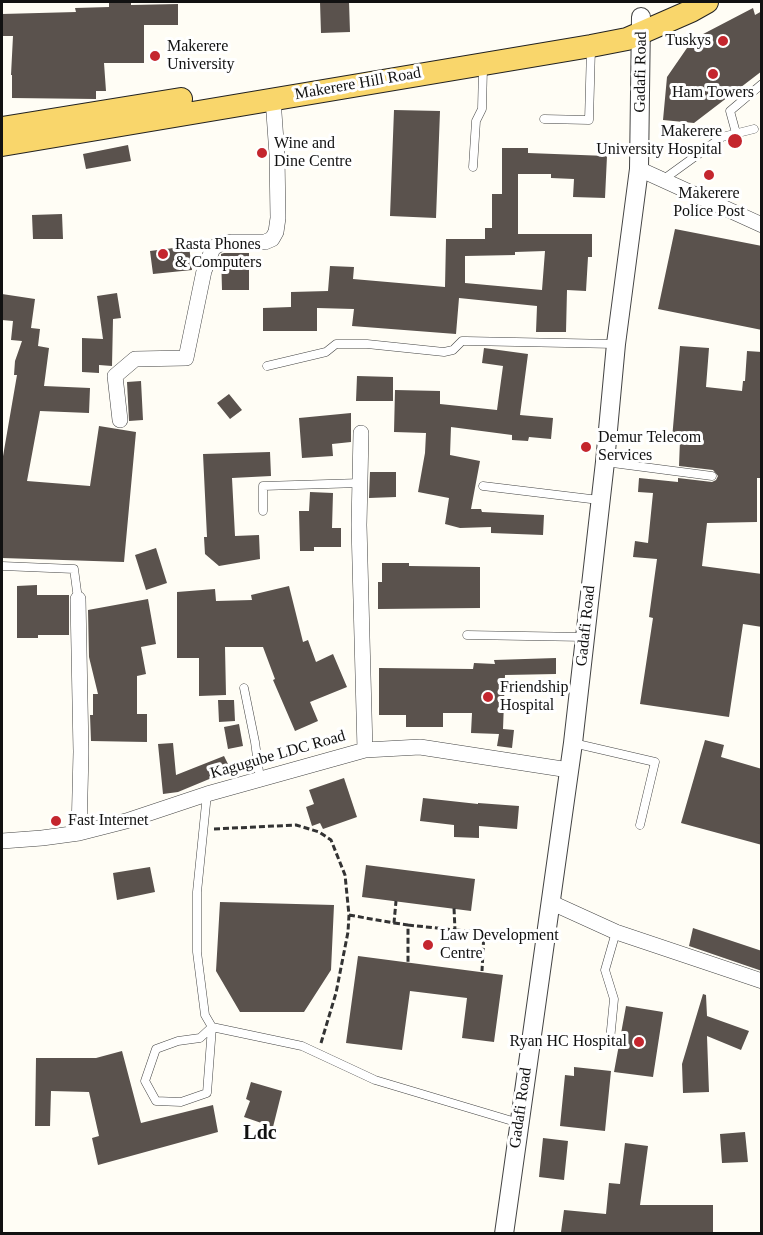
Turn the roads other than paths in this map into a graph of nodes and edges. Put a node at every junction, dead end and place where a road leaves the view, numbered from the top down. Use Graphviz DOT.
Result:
graph roads {
  1 [pos="676,2"];
  2 [pos="707,2"];
  3 [pos="642,25"];
  4 [pos="591,46"];
  5 [pos="484,63"];
  6 [pos="762,84"];
  7 [pos="273,99"];
  8 [pos="544,119"];
  9 [pos="2,128"];
  10 [pos="754,129"];
  11 [pos="736,133"];
  12 [pos="2,145"];
  13 [pos="473,166"];
  14 [pos="639,169"];
  15 [pos="664,178"];
  16 [pos="762,225"];
  17 [pos="616,344"];
  18 [pos="267,366"];
  19 [pos="120,420"];
  20 [pos="361,433"];
  21 [pos="605,462"];
  22 [pos="712,476"];
  23 [pos="360,483"];
  24 [pos="483,486"];
  25 [pos="601,500"];
  26 [pos="263,511"];
  27 [pos="2,566"];
  28 [pos="78,599"];
  29 [pos="467,635"];
  30 [pos="585,637"];
  31 [pos="244,688"];
  32 [pos="573,743"];
  33 [pos="365,750"];
  34 [pos="569,770"];
  35 [pos="260,779"];
  36 [pos="207,794"];
  37 [pos="640,825"];
  38 [pos="79,833"];
  39 [pos="2,840"];
  40 [pos="550,902"];
  41 [pos="616,932"];
  42 [pos="762,981"];
  43 [pos="212,1027"];
  44 [pos="610,1040"];
  45 [pos="519,1123"];
  46 [pos="504,1233"];
  1 -- 3 [label="main road, Makerere Hill Road"];
  2 -- 3 [label="main road, Makerere Hill Road"];
  3 -- 4 [label="main road, Makerere Hill Road"];
  3 -- 9 [label="main road, Makerere Hill Road"];
  3 -- 14 [label="street, Gadafi Road"];
  4 -- 5 [label="main road, Makerere Hill Road"];
  4 -- 8 [label="lane"];
  5 -- 7 [label="main road, Makerere Hill Road"];
  5 -- 13 [label="lane"];
  6 -- 11 [label="lane"];
  7 -- 12 [label="main road, Makerere Hill Road"];
  7 -- 19 [label="street"];
  10 -- 11 [label="lane"];
  11 -- 15 [label="lane"];
  14 -- 15 [label="street"];
  14 -- 17 [label="street, Gadafi Road"];
  15 -- 16 [label="street"];
  17 -- 18 [label="lane"];
  17 -- 21 [label="street, Gadafi Road"];
  20 -- 23 [label="street"];
  21 -- 22 [label="lane"];
  21 -- 25 [label="street, Gadafi Road"];
  23 -- 26 [label="lane"];
  23 -- 33 [label="street"];
  24 -- 25 [label="lane"];
  25 -- 30 [label="street, Gadafi Road"];
  27 -- 28 [label="lane"];
  28 -- 38 [label="street"];
  29 -- 30 [label="lane"];
  30 -- 32 [label="street, Gadafi Road"];
  31 -- 35 [label="lane"];
  32 -- 34 [label="street, Gadafi Road"];
  32 -- 37 [label="lane"];
  33 -- 34 [label="street, Kagugube LDC Road"];
  33 -- 35 [label="street, Kagugube LDC Road"];
  34 -- 40 [label="street, Gadafi Road"];
  35 -- 36 [label="street, Kagugube LDC Road"];
  36 -- 38 [label="street, Kagugube LDC Road"];
  36 -- 43 [label="lane"];
  38 -- 39 [label="street, Kagugube LDC Road"];
  40 -- 41 [label="street"];
  40 -- 45 [label="street, Gadafi Road"];
  41 -- 42 [label="street"];
  41 -- 44 [label="lane"];
  43 -- 43 [label="lane"];
  43 -- 45 [label="lane"];
  45 -- 46 [label="street, Gadafi Road"];
}
